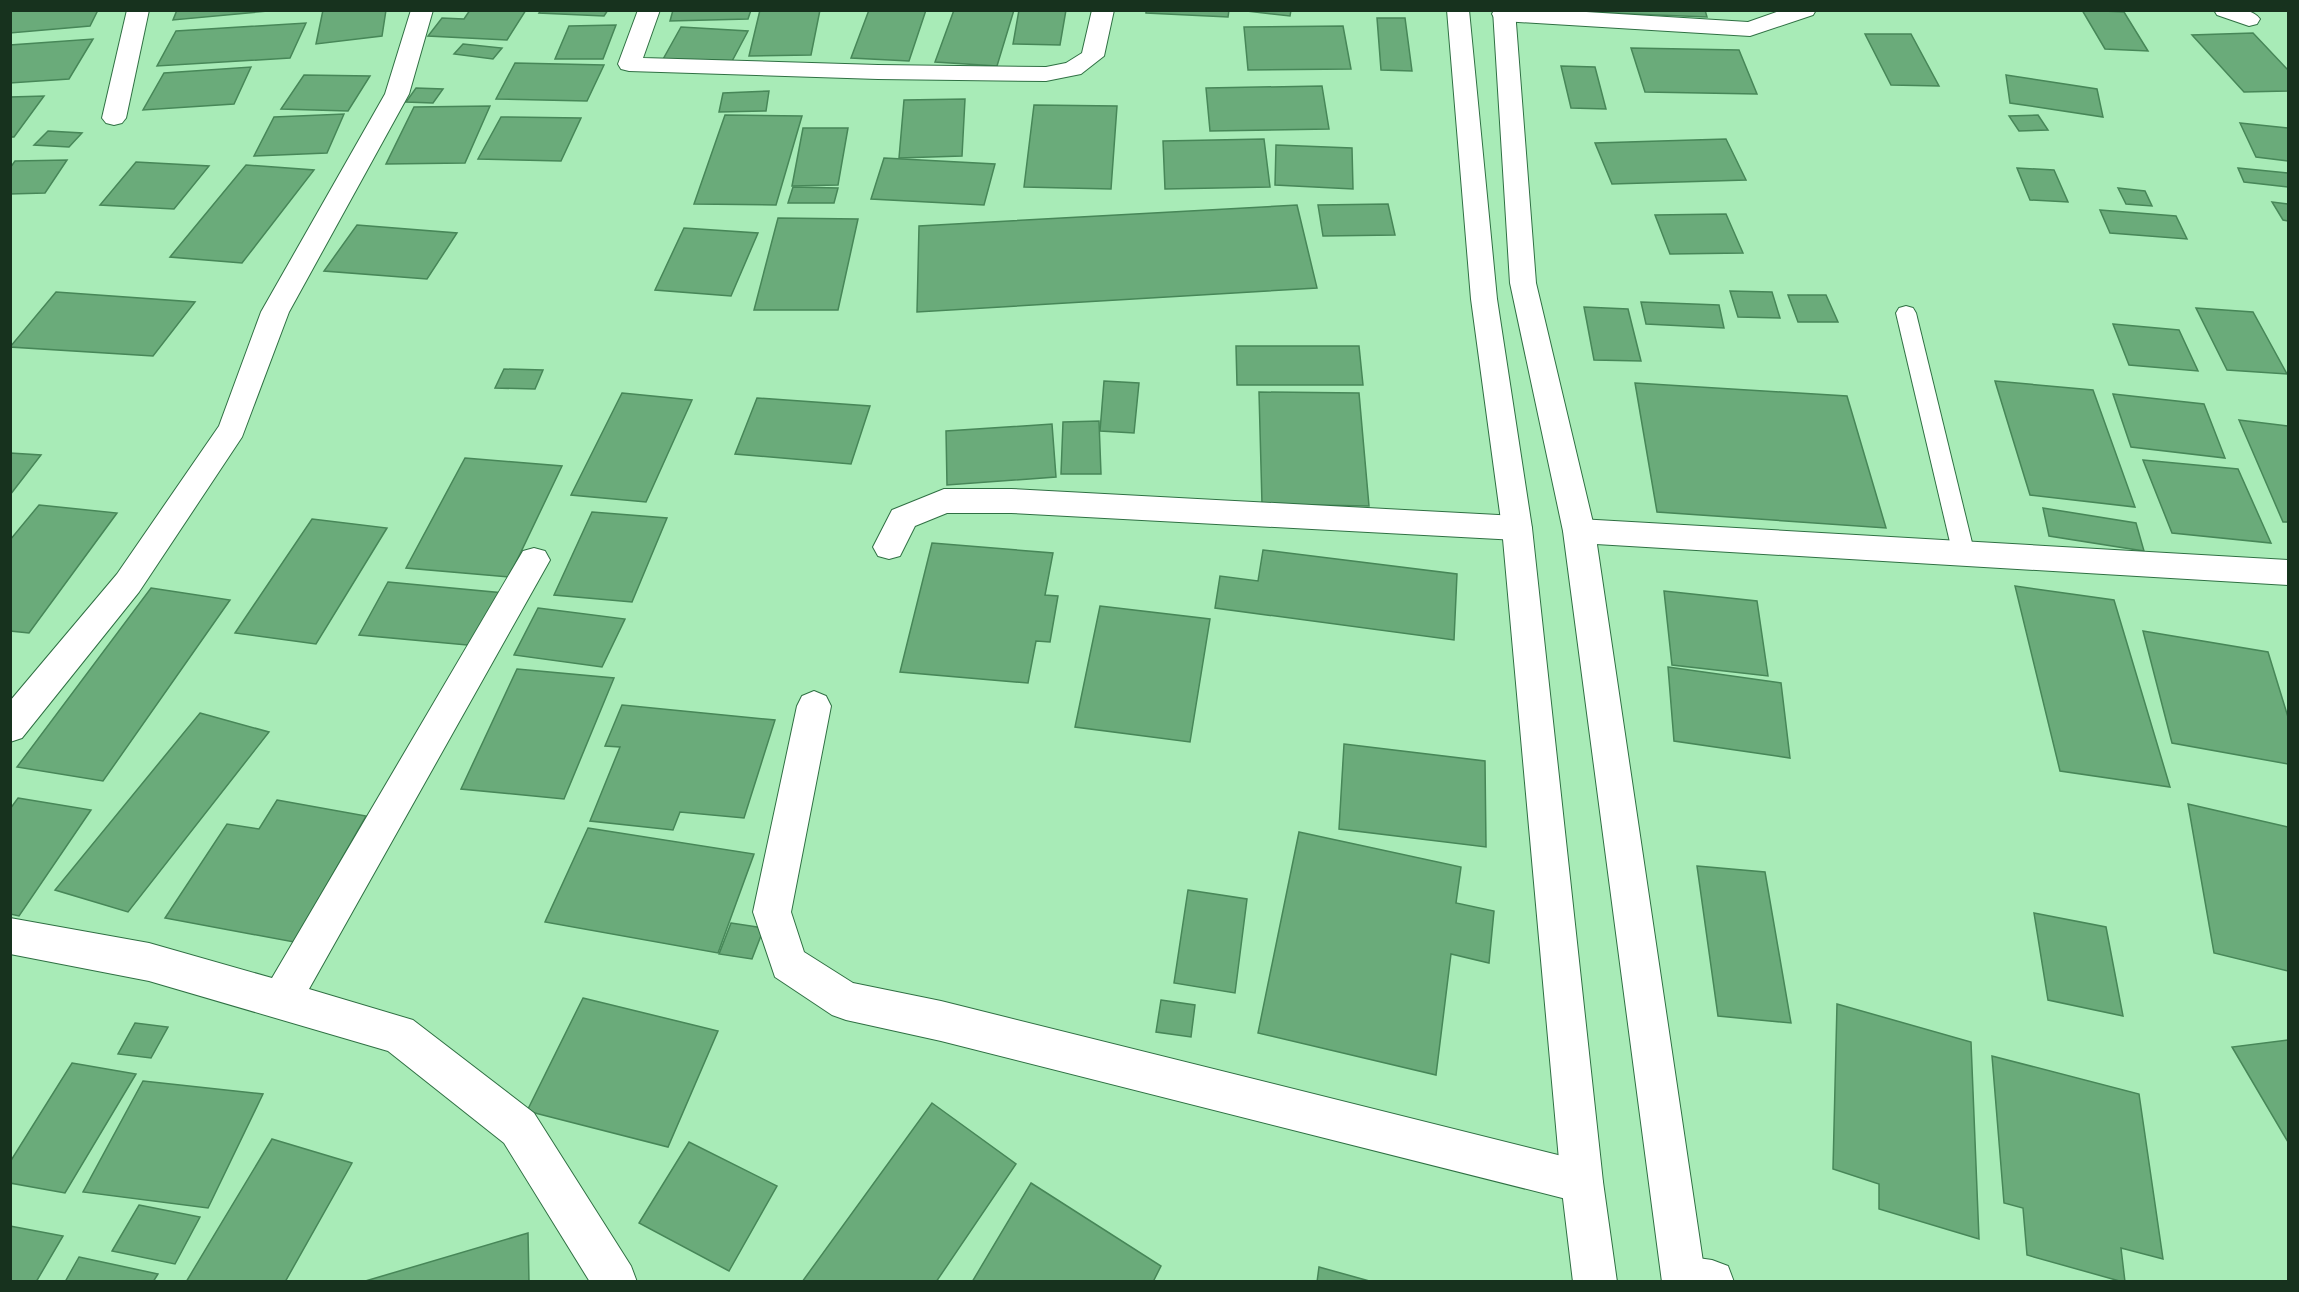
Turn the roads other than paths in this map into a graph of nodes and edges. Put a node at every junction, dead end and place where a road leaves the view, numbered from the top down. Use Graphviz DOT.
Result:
graph roads {
  1 [pos="138,10"];
  2 [pos="422,10"];
  3 [pos="649,10"];
  4 [pos="1103,10"];
  5 [pos="1458,10"];
  6 [pos="1805,10"];
  7 [pos="2225,10"];
  8 [pos="1504,12"];
  9 [pos="2250,19"];
  10 [pos="114,118"];
  11 [pos="1906,313"];
  12 [pos="1516,528"];
  13 [pos="1580,531"];
  14 [pos="889,547"];
  15 [pos="1964,555"];
  16 [pos="534,560"];
  17 [pos="2289,573"];
  18 [pos="814,705"];
  19 [pos="10,727"];
  20 [pos="10,936"];
  21 [pos="281,1000"];
  22 [pos="1582,1182"];
  23 [pos="1693,1280"];
  24 [pos="615,1281"];
  25 [pos="1595,1281"];
  1 -- 10 [label="street"];
  2 -- 19 [label="street"];
  3 -- 4 [label="street"];
  5 -- 12 [label="street"];
  6 -- 8 [label="street"];
  7 -- 9 [label="street"];
  8 -- 13 [label="street"];
  11 -- 15 [label="lane"];
  12 -- 14 [label="street"];
  12 -- 22 [label="street"];
  13 -- 15 [label="street"];
  13 -- 23 [label="street"];
  15 -- 17 [label="street"];
  16 -- 21 [label="street"];
  18 -- 22 [label="street"];
  20 -- 21 [label="street"];
  21 -- 24 [label="street"];
  22 -- 25 [label="street"];
}
